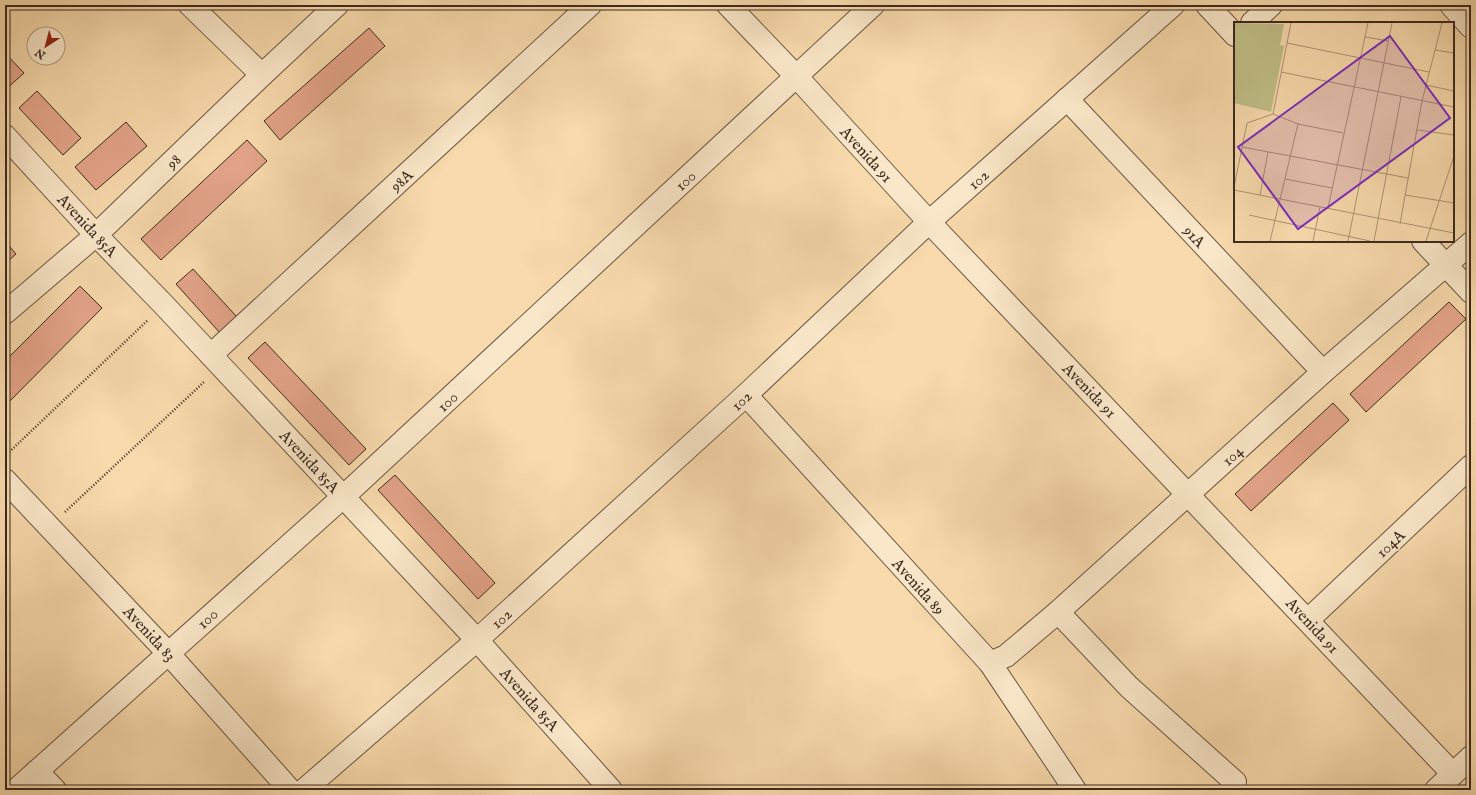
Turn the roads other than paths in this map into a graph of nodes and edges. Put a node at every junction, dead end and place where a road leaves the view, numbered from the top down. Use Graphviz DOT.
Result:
graph roads {
  1 [pos="190,5"];
  2 [pos="337,5"];
  3 [pos="590,5"];
  4 [pos="728,5"];
  5 [pos="873,5"];
  6 [pos="1173,5"];
  7 [pos="1207,5"];
  8 [pos="1271,5"];
  9 [pos="1452,5"];
  10 [pos="1253,22"];
  11 [pos="1471,27"];
  12 [pos="1234,34"];
  13 [pos="262,75"];
  14 [pos="796,76"];
  15 [pos="1067,99"];
  16 [pos="5,136"];
  17 [pos="929,222"];
  18 [pos="96,234"];
  19 [pos="1424,242"];
  20 [pos="1471,242"];
  21 [pos="1445,265"];
  22 [pos="1471,292"];
  23 [pos="5,313"];
  24 [pos="216,360"];
  25 [pos="1323,372"];
  26 [pos="746,395"];
  27 [pos="1471,466"];
  28 [pos="5,480"];
  29 [pos="1189,494"];
  30 [pos="343,497"];
  31 [pos="1058,612"];
  32 [pos="1308,620"];
  33 [pos="477,640"];
  34 [pos="168,653"];
  35 [pos="990,663"];
  36 [pos="1471,757"];
  37 [pos="37,771"];
  38 [pos="1453,774"];
  39 [pos="1235,782"];
  40 [pos="16,790"];
  41 [pos="55,790"];
  42 [pos="290,790"];
  43 [pos="304,790"];
  44 [pos="612,790"];
  45 [pos="1075,790"];
  46 [pos="1436,790"];
  1 -- 13 [label="street"];
  2 -- 13 [label="street, 98"];
  3 -- 24 [label="street, 98A"];
  4 -- 14 [label="street, Avenida 91"];
  5 -- 14 [label="street, 100"];
  6 -- 15 [label="street, 102"];
  7 -- 12 [label="street"];
  8 -- 10 [label="street"];
  9 -- 11 [label="street"];
  13 -- 18 [label="street, 98"];
  14 -- 17 [label="street, Avenida 91"];
  14 -- 30 [label="street, 100"];
  15 -- 17 [label="street, 102"];
  15 -- 25 [label="street, 91A"];
  16 -- 18 [label="street, Avenida 85A"];
  17 -- 26 [label="street, 102"];
  17 -- 29 [label="street, Avenida 91"];
  18 -- 23 [label="street, 98"];
  18 -- 24 [label="street, Avenida 85A"];
  19 -- 21 [label="street"];
  20 -- 21 [label="street, 104"];
  21 -- 22 [label="street"];
  21 -- 25 [label="street, 104"];
  24 -- 30 [label="street, Avenida 85A"];
  25 -- 29 [label="street, 104"];
  26 -- 33 [label="street, 102"];
  26 -- 35 [label="street, Avenida 89"];
  27 -- 32 [label="street, 104A"];
  28 -- 34 [label="street, Avenida 83"];
  29 -- 31 [label="street, 104"];
  29 -- 32 [label="street, Avenida 91"];
  30 -- 33 [label="street, Avenida 85A"];
  30 -- 34 [label="street, 100"];
  31 -- 35 [label="street, 104"];
  31 -- 39 [label="street"];
  32 -- 38 [label="street, Avenida 91"];
  33 -- 43 [label="street, 102"];
  33 -- 44 [label="street, Avenida 85A"];
  34 -- 37 [label="street, 100"];
  34 -- 42 [label="street, Avenida 83"];
  35 -- 45 [label="street, Avenida 89"];
  36 -- 38 [label="street"];
  37 -- 40 [label="street, 100"];
  37 -- 41 [label="street"];
  38 -- 46 [label="street"];
}
